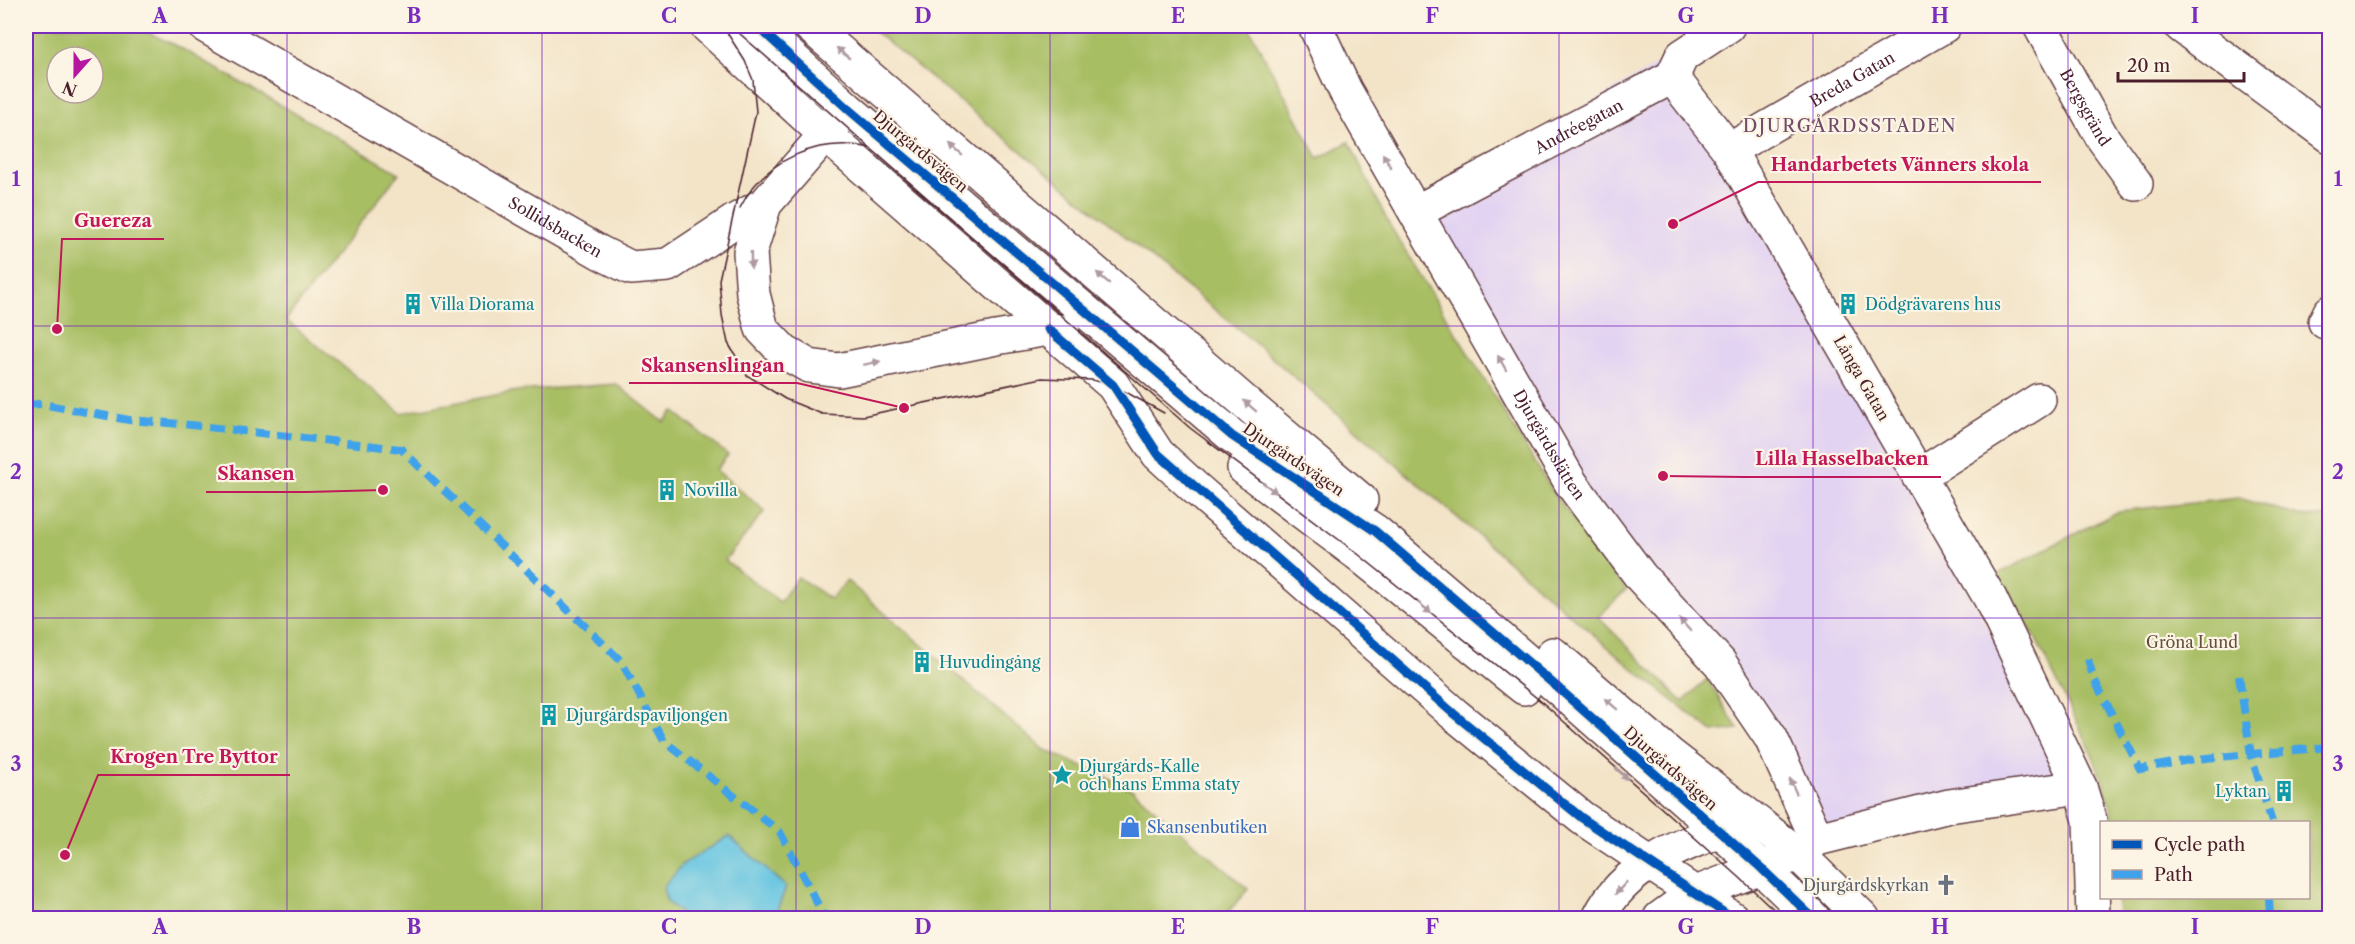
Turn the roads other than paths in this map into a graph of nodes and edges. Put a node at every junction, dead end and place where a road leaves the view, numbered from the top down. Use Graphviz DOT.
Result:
graph roads {
  1 [pos="205,26"];
  2 [pos="707,26"];
  3 [pos="731,26"];
  4 [pos="757,26"];
  5 [pos="810,26"];
  6 [pos="1316,26"];
  7 [pos="1728,26"];
  8 [pos="1944,26"];
  9 [pos="2040,26"];
  10 [pos="2181,26"];
  11 [pos="1672,77"];
  12 [pos="876,81"];
  13 [pos="838,121"];
  14 [pos="2327,127"];
  15 [pos="1729,150"];
  16 [pos="2136,184"];
  17 [pos="765,204"];
  18 [pos="1416,212"];
  19 [pos="1048,329"];
  20 [pos="1086,335"];
  21 [pos="2039,400"];
  22 [pos="1919,476"];
  23 [pos="2080,787"];
  24 [pos="1752,819"];
  25 [pos="1708,836"];
  26 [pos="1808,847"];
  27 [pos="1649,863"];
  28 [pos="1749,872"];
  29 [pos="1693,894"];
  30 [pos="1599,918"];
  31 [pos="1660,918"];
  32 [pos="1732,918"];
  33 [pos="1783,918"];
  34 [pos="1813,918"];
  35 [pos="1863,918"];
  36 [pos="2093,918"];
  1 -- 17 [label="street, Sollidsbacken"];
  2 -- 13 [label="street, Djurgårdsvägen"];
  3 -- 13 [label="street, Djurgårdsvägen"];
  4 -- 13 [label="street, Djurgårdsvägen"];
  12 -- 5 [label="street, Djurgårdsvägen, one-way"];
  18 -- 6 [label="street, Djurgårdsslätten, one-way"];
  7 -- 11 [label="street, Andréegatan"];
  8 -- 15 [label="street, Breda Gatan"];
  9 -- 16 [label="street, Bergsgränd"];
  10 -- 14 [label="street"];
  11 -- 15 [label="street, Långa Gatan"];
  11 -- 18 [label="street, Andréegatan"];
  12 -- 13 [label="street, Sollidsbacken"];
  24 -- 12 [label="street, Djurgårdsvägen, one-way"];
  13 -- 17 [label="street, Sollidsbacken"];
  13 -- 19 [label="street, Djurgårdsvägen"];
  13 -- 20 [label="street, Djurgårdsvägen"];
  13 -- 25 [label="street, Djurgårdsvägen"];
  15 -- 22 [label="street, Långa Gatan"];
  17 -- 19 [label="street, one-way"];
  26 -- 18 [label="street, Djurgårdsslätten, one-way"];
  19 -- 20 [label="street"];
  19 -- 27 [label="street, Djurgårdsvägen"];
  20 -- 25 [label="street, Djurgårdsvägen, one-way"];
  21 -- 22 [label="street"];
  22 -- 23 [label="street, Långa Gatan"];
  23 -- 26 [label="street"];
  23 -- 36 [label="street, Långa Gatan"];
  24 -- 25 [label="street"];
  24 -- 26 [label="street, Djurgårdsvägen"];
  25 -- 27 [label="street"];
  25 -- 28 [label="street, Djurgårdsvägen"];
  26 -- 28 [label="street"];
  26 -- 35 [label="street, Djurgårdsvägen"];
  27 -- 29 [label="street, Djurgårdsvägen"];
  27 -- 30 [label="street, one-way"];
  28 -- 29 [label="street"];
  28 -- 33 [label="street, Djurgårdsvägen"];
  28 -- 34 [label="street, Djurgårdsvägen"];
  29 -- 31 [label="street"];
  29 -- 32 [label="street, Djurgårdsvägen"];
}
